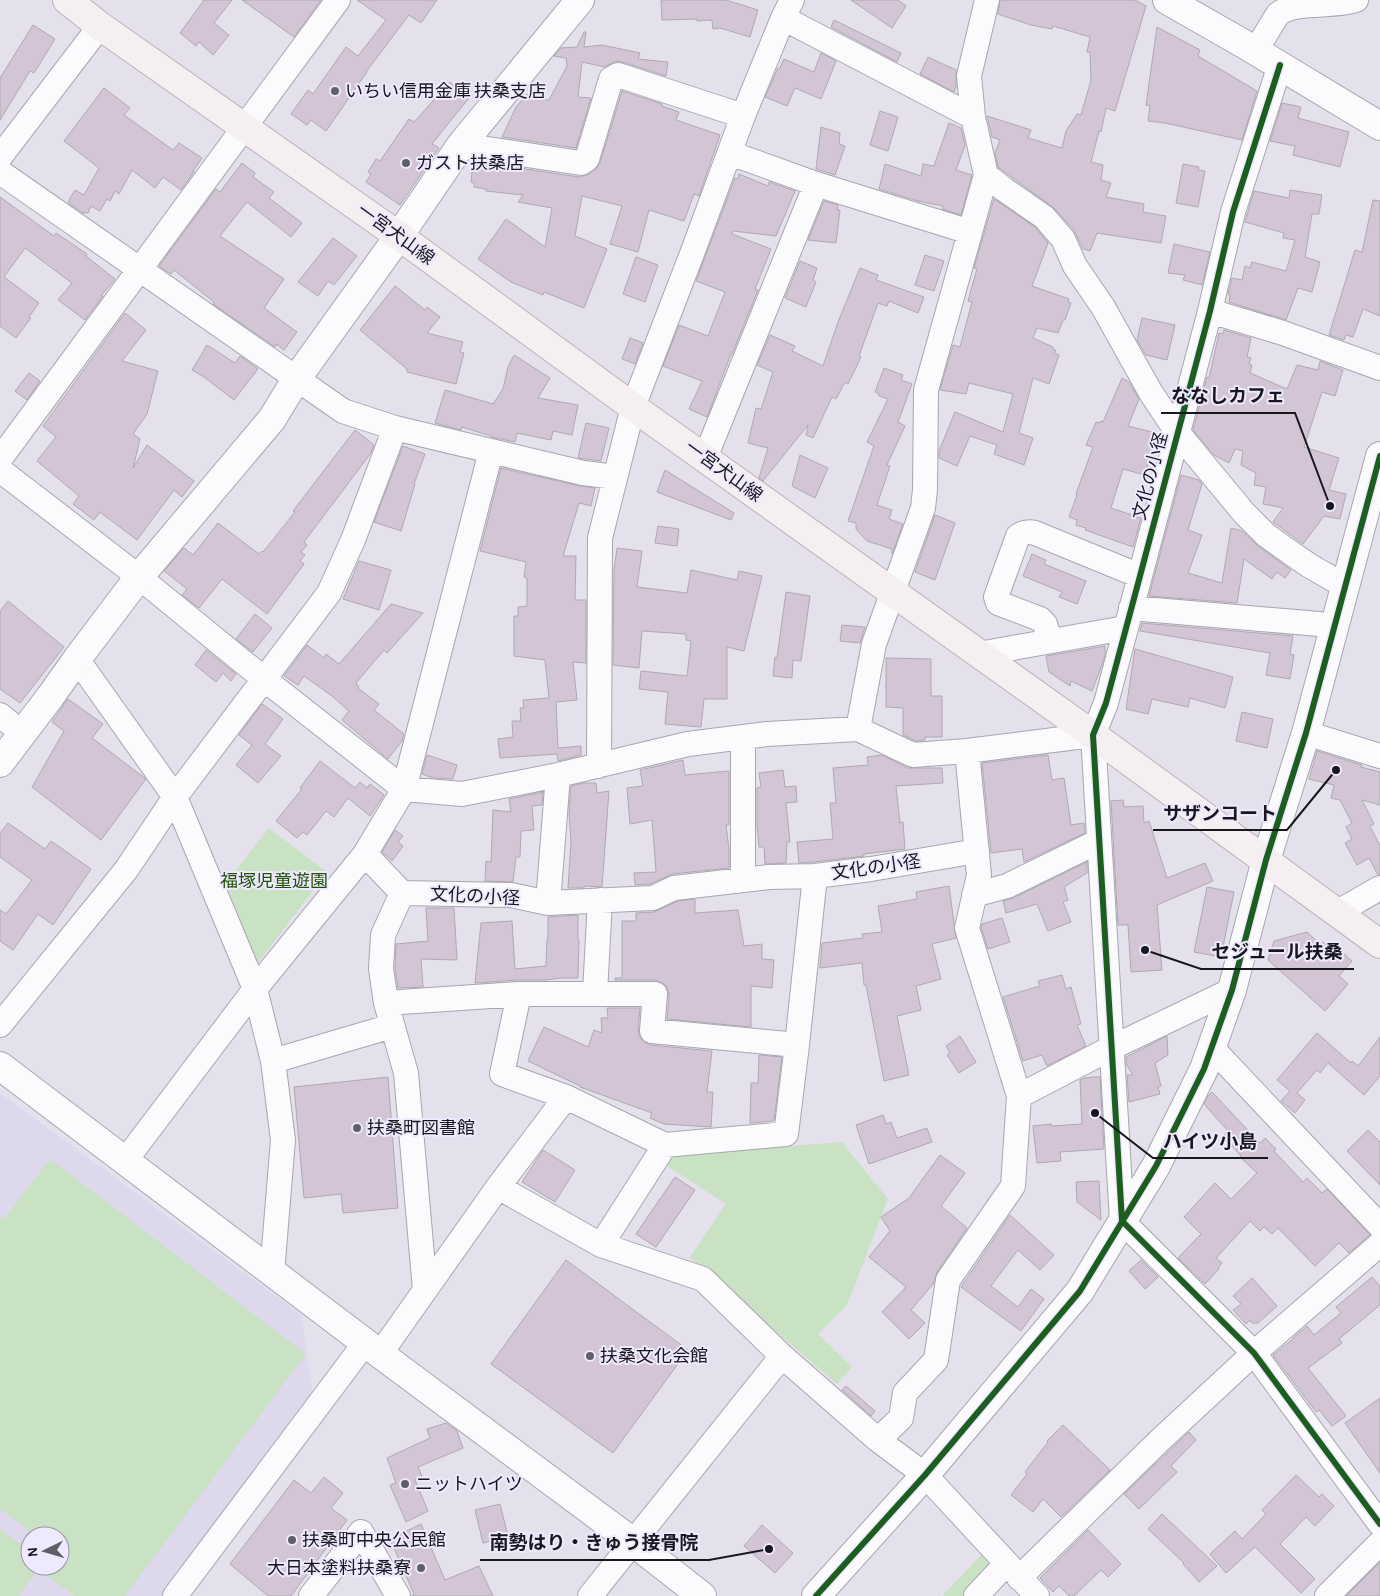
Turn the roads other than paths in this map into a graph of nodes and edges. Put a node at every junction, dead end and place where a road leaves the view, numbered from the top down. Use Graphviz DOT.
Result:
graph roads {
  1 [pos="67,0"];
  2 [pos="338,0"];
  3 [pos="580,0"];
  4 [pos="987,0"];
  5 [pos="1267,0"];
  6 [pos="1323,0"];
  7 [pos="1356,0"];
  8 [pos="1174,2"];
  9 [pos="788,9"];
  10 [pos="100,26"];
  11 [pos="1250,47"];
  12 [pos="1280,65"];
  13 [pos="743,116"];
  14 [pos="974,117"];
  15 [pos="1380,126"];
  16 [pos="244,127"];
  17 [pos="461,145"];
  18 [pos="730,153"];
  19 [pos="0,157"];
  20 [pos="0,172"];
  21 [pos="986,175"];
  22 [pos="816,184"];
  23 [pos="970,232"];
  24 [pos="399,236"];
  25 [pos="139,269"];
  26 [pos="1210,311"];
  27 [pos="1380,368"];
  28 [pos="297,378"];
  29 [pos="633,407"];
  30 [pos="395,428"];
  31 [pos="1177,432"];
  32 [pos="491,451"];
  33 [pos="1380,456"];
  34 [pos="0,458"];
  35 [pos="706,458"];
  36 [pos="0,470"];
  37 [pos="615,477"];
  38 [pos="1140,576"];
  39 [pos="138,577"];
  40 [pos="1345,586"];
  41 [pos="893,592"];
  42 [pos="1128,618"];
  43 [pos="1334,627"];
  44 [pos="1050,641"];
  45 [pos="979,654"];
  46 [pos="77,659"];
  47 [pos="264,679"];
  48 [pos="0,715"];
  49 [pos="858,730"];
  50 [pos="1306,733"];
  51 [pos="22,734"];
  52 [pos="1093,735"];
  53 [pos="743,737"];
  54 [pos="967,751"];
  55 [pos="1380,756"];
  56 [pos="0,762"];
  57 [pos="599,766"];
  58 [pos="558,775"];
  59 [pos="404,789"];
  60 [pos="175,797"];
  61 [pos="1099,841"];
  62 [pos="977,851"];
  63 [pos="364,854"];
  64 [pos="1266,860"];
  65 [pos="815,876"];
  66 [pos="743,880"];
  67 [pos="1380,888"];
  68 [pos="402,893"];
  69 [pos="974,895"];
  70 [pos="600,900"];
  71 [pos="548,903"];
  72 [pos="1336,913"];
  73 [pos="1380,944"];
  74 [pos="255,990"];
  75 [pos="1232,990"];
  76 [pos="595,993"];
  77 [pos="520,994"];
  78 [pos="386,1004"];
  79 [pos="0,1025"];
  80 [pos="392,1026"];
  81 [pos="797,1045"];
  82 [pos="1111,1048"];
  83 [pos="1212,1048"];
  84 [pos="273,1061"];
  85 [pos="0,1066"];
  86 [pos="1019,1096"];
  87 [pos="566,1097"];
  88 [pos="665,1145"];
  89 [pos="125,1161"];
  90 [pos="498,1188"];
  91 [pos="1122,1221"];
  92 [pos="1380,1226"];
  93 [pos="1380,1244"];
  94 [pos="601,1245"];
  95 [pos="272,1272"];
  96 [pos="425,1290"];
  97 [pos="373,1348"];
  98 [pos="1254,1353"];
  99 [pos="782,1356"];
  100 [pos="878,1440"];
  101 [pos="925,1474"];
  102 [pos="1380,1524"];
  103 [pos="633,1542"];
  104 [pos="1380,1543"];
  105 [pos="1013,1571"];
  106 [pos="176,1596"];
  107 [pos="311,1596"];
  108 [pos="398,1596"];
  109 [pos="590,1596"];
  110 [pos="702,1596"];
  111 [pos="816,1596"];
  112 [pos="976,1596"];
  113 [pos="1037,1596"];
  114 [pos="1327,1596"];
  1 -- 10 [label="main road, 一宮犬山線"];
  2 -- 16 [label="street"];
  3 -- 17 [label="street"];
  4 -- 14 [label="street"];
  5 -- 11 [label="street"];
  6 -- 7 [label="street"];
  6 -- 11 [label="street"];
  8 -- 11 [label="street"];
  9 -- 13 [label="street"];
  9 -- 14 [label="street"];
  10 -- 16 [label="main road, 一宮犬山線"];
  10 -- 19 [label="street"];
  11 -- 12 [label="street"];
  12 -- 15 [label="street"];
  12 -- 26 [label="street, 文化の小径"];
  13 -- 17 [label="street"];
  13 -- 18 [label="street"];
  14 -- 21 [label="street"];
  16 -- 24 [label="main road, 一宮犬山線"];
  16 -- 25 [label="street"];
  17 -- 24 [label="street"];
  18 -- 22 [label="street"];
  18 -- 29 [label="street"];
  20 -- 25 [label="street"];
  21 -- 23 [label="street"];
  21 -- 31 [label="street"];
  22 -- 23 [label="street"];
  22 -- 35 [label="street"];
  23 -- 41 [label="street"];
  24 -- 28 [label="street"];
  24 -- 29 [label="main road, 一宮犬山線"];
  25 -- 28 [label="street"];
  25 -- 34 [label="street"];
  26 -- 27 [label="street"];
  26 -- 31 [label="street, 文化の小径"];
  28 -- 30 [label="street"];
  28 -- 39 [label="street"];
  29 -- 35 [label="main road, 一宮犬山線"];
  29 -- 37 [label="street"];
  30 -- 32 [label="street"];
  30 -- 47 [label="street"];
  31 -- 38 [label="street, 文化の小径"];
  31 -- 40 [label="street"];
  32 -- 37 [label="street"];
  32 -- 59 [label="street"];
  33 -- 40 [label="street"];
  35 -- 41 [label="main road, 一宮犬山線"];
  36 -- 39 [label="street"];
  37 -- 57 [label="street"];
  38 -- 42 [label="street, 文化の小径"];
  38 -- 44 [label="street"];
  39 -- 46 [label="street"];
  39 -- 47 [label="street"];
  40 -- 43 [label="street"];
  41 -- 45 [label="main road, 一宮犬山線"];
  41 -- 49 [label="street"];
  42 -- 43 [label="street"];
  42 -- 44 [label="street"];
  42 -- 52 [label="street, 文化の小径"];
  43 -- 50 [label="street"];
  44 -- 45 [label="street"];
  45 -- 52 [label="main road, 一宮犬山線"];
  46 -- 51 [label="street"];
  46 -- 60 [label="street"];
  47 -- 59 [label="street"];
  47 -- 60 [label="street"];
  48 -- 51 [label="street"];
  49 -- 53 [label="street"];
  49 -- 54 [label="street"];
  50 -- 55 [label="street"];
  50 -- 64 [label="street"];
  51 -- 56 [label="street"];
  52 -- 54 [label="street"];
  52 -- 61 [label="street, 文化の小径"];
  52 -- 64 [label="main road, 一宮犬山線"];
  53 -- 57 [label="street"];
  53 -- 66 [label="street"];
  54 -- 62 [label="street"];
  57 -- 58 [label="street"];
  58 -- 59 [label="street"];
  58 -- 71 [label="street"];
  59 -- 63 [label="street"];
  60 -- 74 [label="street"];
  60 -- 79 [label="street"];
  61 -- 69 [label="street"];
  61 -- 82 [label="street, 文化の小径"];
  62 -- 65 [label="street, 文化の小径"];
  62 -- 69 [label="street"];
  63 -- 68 [label="street"];
  63 -- 74 [label="street"];
  64 -- 72 [label="main road, 一宮犬山線"];
  64 -- 75 [label="street"];
  65 -- 66 [label="street, 文化の小径"];
  65 -- 81 [label="street"];
  66 -- 70 [label="street, 文化の小径"];
  67 -- 72 [label="street"];
  68 -- 71 [label="street, 文化の小径"];
  68 -- 78 [label="street"];
  69 -- 86 [label="street"];
  70 -- 71 [label="street, 文化の小径"];
  70 -- 76 [label="street"];
  72 -- 73 [label="main road, 一宮犬山線"];
  74 -- 84 [label="street"];
  74 -- 89 [label="street"];
  75 -- 82 [label="street"];
  75 -- 83 [label="street"];
  76 -- 77 [label="street"];
  76 -- 81 [label="street"];
  77 -- 78 [label="street"];
  77 -- 87 [label="street"];
  78 -- 80 [label="street"];
  80 -- 84 [label="street"];
  80 -- 96 [label="street"];
  81 -- 88 [label="street"];
  82 -- 86 [label="street"];
  82 -- 91 [label="street, 文化の小径"];
  83 -- 91 [label="street"];
  83 -- 92 [label="street"];
  84 -- 95 [label="street"];
  85 -- 89 [label="street"];
  86 -- 100 [label="street"];
  87 -- 88 [label="street"];
  87 -- 90 [label="street"];
  88 -- 94 [label="street"];
  89 -- 95 [label="street"];
  90 -- 94 [label="street"];
  90 -- 96 [label="street"];
  91 -- 98 [label="street"];
  91 -- 101 [label="street"];
  93 -- 98 [label="street"];
  94 -- 99 [label="street"];
  95 -- 97 [label="street"];
  96 -- 97 [label="street"];
  97 -- 103 [label="street"];
  97 -- 106 [label="street"];
  98 -- 102 [label="street"];
  98 -- 105 [label="street"];
  99 -- 100 [label="street"];
  99 -- 103 [label="street"];
  100 -- 101 [label="street"];
  101 -- 105 [label="street"];
  101 -- 111 [label="street"];
  103 -- 109 [label="street"];
  103 -- 110 [label="street"];
  104 -- 114 [label="street"];
  105 -- 112 [label="street"];
  105 -- 113 [label="street"];
  107 -- 108 [label="street"];
}
